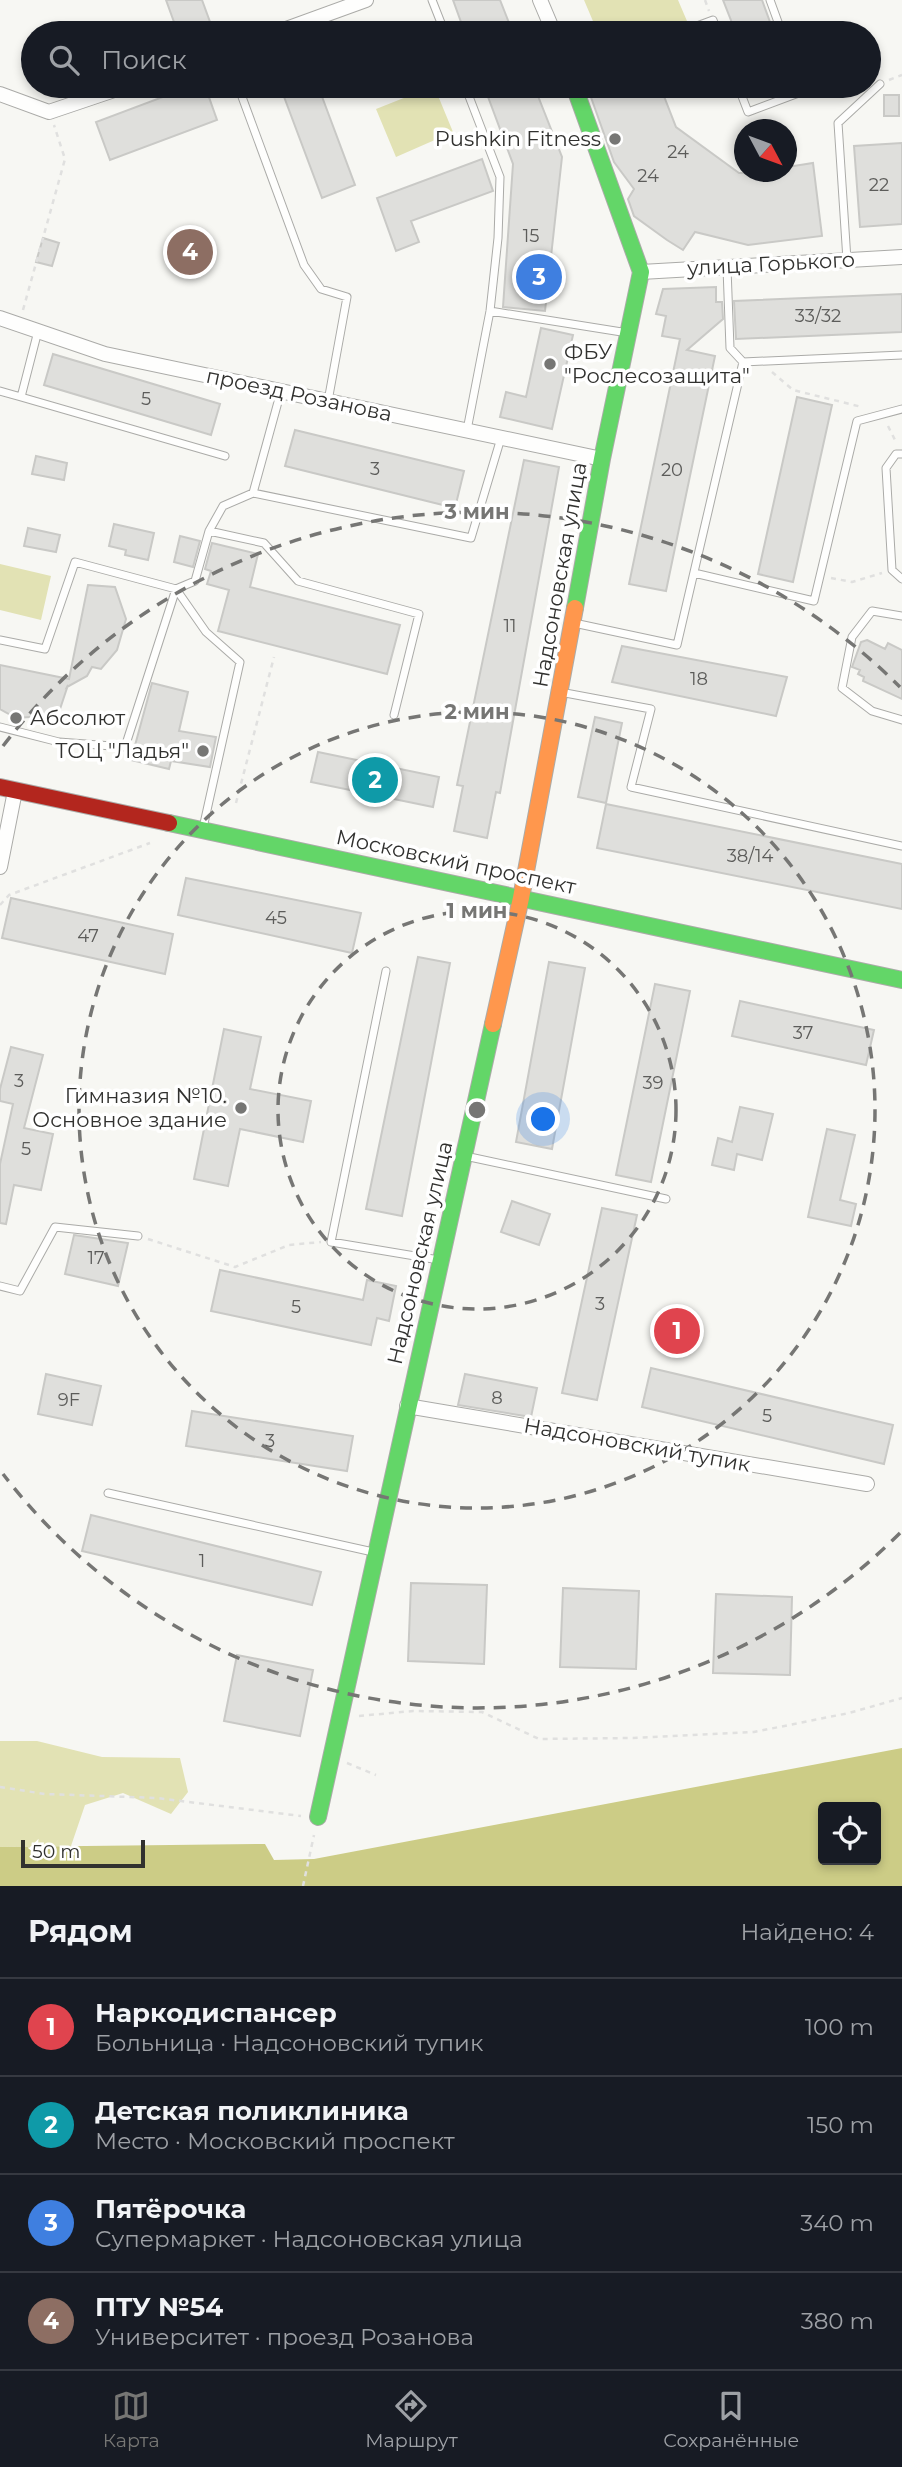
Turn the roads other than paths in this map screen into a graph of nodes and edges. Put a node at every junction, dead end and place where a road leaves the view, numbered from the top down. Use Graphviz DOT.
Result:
graph roads {
  1 [pos="366,0"];
  2 [pos="432,0"];
  3 [pos="540,0"];
  4 [pos="770,0"];
  5 [pos="308,21"];
  6 [pos="440,21"];
  7 [pos="549,21"];
  8 [pos="778,21"];
  9 [pos="0,94"];
  10 [pos="90,98"];
  11 [pos="242,98"];
  12 [pos="470,98"];
  13 [pos="578,98"];
  14 [pos="743,98"];
  15 [pos="787,98"];
  16 [pos="865,98"];
  17 [pos="902,257"];
  18 [pos="847,260"];
  19 [pos="727,267"];
  20 [pos="641,272"];
  21 [pos="490,311"];
  22 [pos="0,318"];
  23 [pos="38,330"];
  24 [pos="628,333"];
  25 [pos="902,355"];
  26 [pos="743,362"];
  27 [pos="0,391"];
  28 [pos="281,391"];
  29 [pos="21,397"];
  30 [pos="328,401"];
  31 [pos="902,409"];
  32 [pos="467,430"];
  33 [pos="501,437"];
  34 [pos="899,454"];
  35 [pos="225,456"];
  36 [pos="603,459"];
  37 [pos="253,493"];
  38 [pos="209,531"];
  39 [pos="694,573"];
  40 [pos="902,579"];
  41 [pos="176,589"];
  42 [pos="902,616"];
  43 [pos="572,623"];
  44 [pos="0,640"];
  45 [pos="559,692"];
  46 [pos="394,715"];
  47 [pos="902,720"];
  48 [pos="0,727"];
  49 [pos="8,789"];
  50 [pos="202,829"];
  51 [pos="902,846"];
  52 [pos="0,867"];
  53 [pos="522,898"];
  54 [pos="386,971"];
  55 [pos="902,980"];
  56 [pos="464,1156"];
  57 [pos="666,1199"];
  58 [pos="138,1236"];
  59 [pos="440,1260"];
  60 [pos="0,1286"];
  61 [pos="407,1406"];
  62 [pos="867,1484"];
  63 [pos="108,1493"];
  64 [pos="377,1553"];
  65 [pos="318,1817"];
  1 -- 5 [label="street"];
  2 -- 6 [label="lane"];
  3 -- 7 [label="street"];
  4 -- 8 [label="lane"];
  9 -- 10 [label="street"];
  11 -- 30 [label="lane"];
  12 -- 21 [label="lane"];
  13 -- 20 [label="street"];
  14 -- 15 [label="lane"];
  16 -- 18 [label="lane"];
  17 -- 18 [label="street, улица Горького"];
  18 -- 19 [label="street, улица Горького"];
  19 -- 20 [label="street, улица Горького"];
  19 -- 26 [label="lane"];
  20 -- 24 [label="street, Надсоновская улица"];
  21 -- 24 [label="lane"];
  21 -- 32 [label="lane"];
  22 -- 23 [label="street, проезд Розанова"];
  23 -- 28 [label="street, проезд Розанова"];
  23 -- 29 [label="lane"];
  24 -- 36 [label="street, Надсоновская улица"];
  25 -- 26 [label="lane"];
  26 -- 39 [label="lane"];
  27 -- 29 [label="lane"];
  28 -- 30 [label="street, проезд Розанова"];
  28 -- 37 [label="lane"];
  29 -- 35 [label="lane"];
  30 -- 32 [label="street, проезд Розанова"];
  31 -- 39 [label="lane"];
  32 -- 33 [label="street, проезд Розанова"];
  33 -- 36 [label="street, проезд Розанова"];
  33 -- 37 [label="lane"];
  34 -- 40 [label="lane"];
  36 -- 43 [label="street, Надсоновская улица"];
  37 -- 38 [label="lane"];
  38 -- 41 [label="lane"];
  38 -- 46 [label="lane"];
  39 -- 43 [label="lane"];
  41 -- 44 [label="lane"];
  41 -- 48 [label="lane"];
  41 -- 50 [label="lane"];
  42 -- 47 [label="lane"];
  43 -- 45 [label="street, Надсоновская улица"];
  45 -- 51 [label="lane"];
  45 -- 53 [label="street, Надсоновская улица"];
  49 -- 50 [label="street, Московский проспект"];
  49 -- 52 [label="street"];
  50 -- 53 [label="street, Московский проспект"];
  53 -- 55 [label="street, Московский проспект"];
  53 -- 56 [label="street, Надсоновская улица"];
  54 -- 59 [label="lane"];
  56 -- 57 [label="lane"];
  56 -- 59 [label="street, Надсоновская улица"];
  58 -- 60 [label="lane"];
  59 -- 61 [label="street, Надсоновская улица"];
  61 -- 62 [label="street, Надсоновский тупик"];
  61 -- 64 [label="street, Надсоновская улица"];
  63 -- 64 [label="lane"];
  64 -- 65 [label="street, Надсоновская улица"];
}
